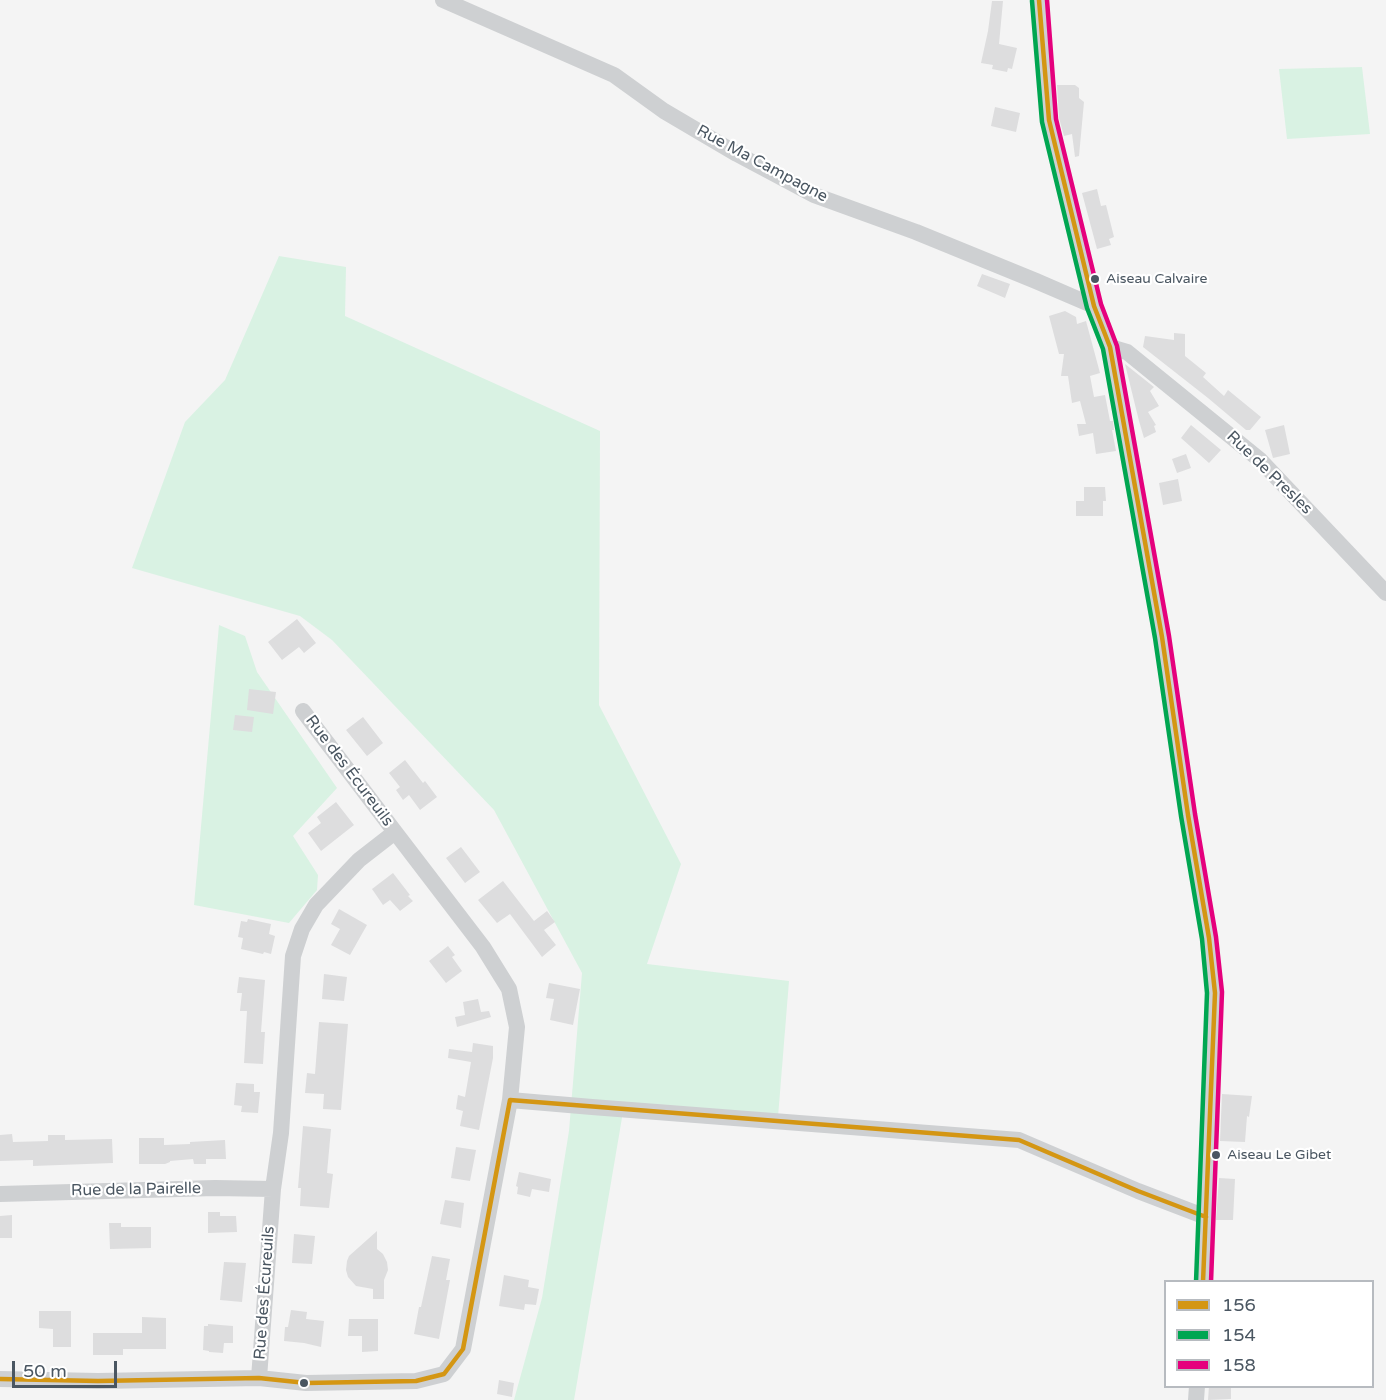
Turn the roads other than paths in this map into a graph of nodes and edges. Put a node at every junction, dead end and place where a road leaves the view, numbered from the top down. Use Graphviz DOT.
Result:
graph roads {
  1 [pos="443,0"];
  2 [pos="1039,0"];
  3 [pos="1094,306"];
  4 [pos="1110,347"];
  5 [pos="1386,593"];
  6 [pos="303,711"];
  7 [pos="395,832"];
  8 [pos="510,1100"];
  9 [pos="273,1189"];
  10 [pos="0,1194"];
  11 [pos="1206,1217"];
  12 [pos="1203,1280"];
  13 [pos="259,1378"];
  14 [pos="0,1379"];
  1 -- 3 [label="street, Rue Ma Campagne"];
  2 -- 3 [label="street"];
  3 -- 4 [label="street"];
  4 -- 5 [label="street, Rue de Presles"];
  4 -- 11 [label="street"];
  6 -- 7 [label="street, Rue des Écureuils"];
  7 -- 8 [label="street, Rue des Écureuils"];
  7 -- 9 [label="street, Rue des Écureuils"];
  8 -- 11 [label="street"];
  8 -- 13 [label="street, Rue des Écureuils"];
  9 -- 10 [label="street, Rue de la Pairelle"];
  9 -- 13 [label="street, Rue des Écureuils"];
  11 -- 12 [label="street"];
  13 -- 14 [label="street"];
}
